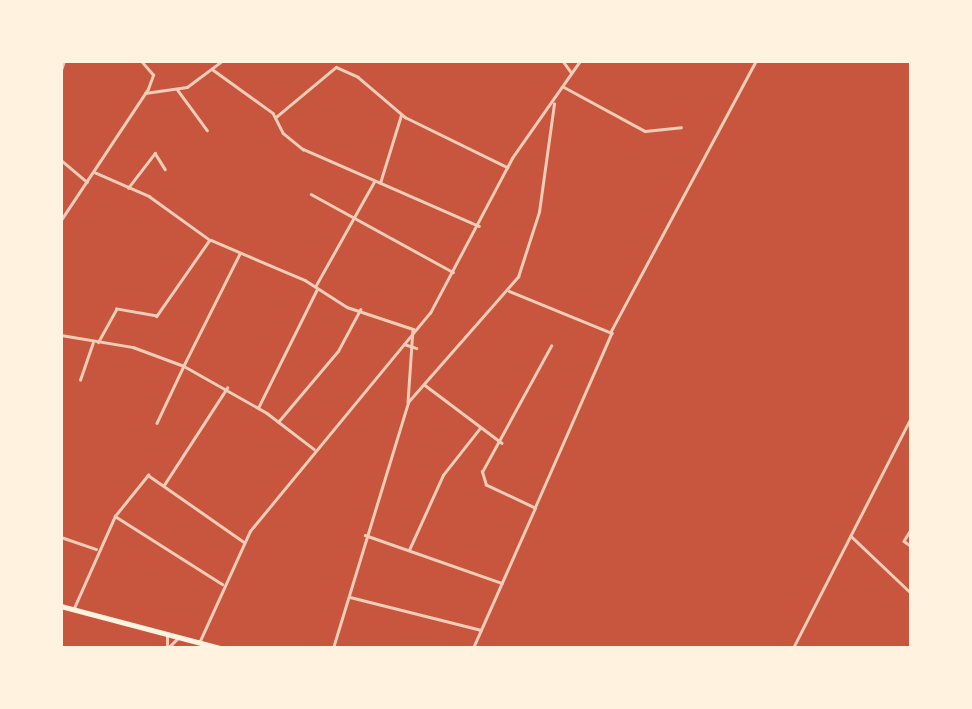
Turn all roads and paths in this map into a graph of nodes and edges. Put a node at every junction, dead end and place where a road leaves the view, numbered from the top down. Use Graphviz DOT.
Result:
graph roads {
  1 [pos="64,61"];
  2 [pos="141,61"];
  3 [pos="222,61"];
  4 [pos="563,61"];
  5 [pos="580,61"];
  6 [pos="756,61"];
  7 [pos="61,69"];
  8 [pos="212,69"];
  9 [pos="571,72"];
  10 [pos="564,87"];
  11 [pos="177,89"];
  12 [pos="145,93"];
  13 [pos="554,103"];
  14 [pos="401,114"];
  15 [pos="276,117"];
  16 [pos="407,118"];
  17 [pos="401,121"];
  18 [pos="681,127"];
  19 [pos="207,130"];
  20 [pos="61,160"];
  21 [pos="507,167"];
  22 [pos="165,169"];
  23 [pos="94,172"];
  24 [pos="379,176"];
  25 [pos="369,180"];
  26 [pos="136,181"];
  27 [pos="87,182"];
  28 [pos="375,182"];
  29 [pos="380,183"];
  30 [pos="128,188"];
  31 [pos="368,188"];
  32 [pos="139,191"];
  33 [pos="311,194"];
  34 [pos="354,214"];
  35 [pos="61,220"];
  36 [pos="479,226"];
  37 [pos="210,240"];
  38 [pos="241,253"];
  39 [pos="453,272"];
  40 [pos="316,287"];
  41 [pos="508,291"];
  42 [pos="360,310"];
  43 [pos="414,329"];
  44 [pos="611,331"];
  45 [pos="61,335"];
  46 [pos="93,342"];
  47 [pos="99,342"];
  48 [pos="404,344"];
  49 [pos="551,346"];
  50 [pos="416,348"];
  51 [pos="184,366"];
  52 [pos="80,380"];
  53 [pos="425,384"];
  54 [pos="227,388"];
  55 [pos="408,402"];
  56 [pos="258,408"];
  57 [pos="911,417"];
  58 [pos="278,422"];
  59 [pos="158,423"];
  60 [pos="480,428"];
  61 [pos="502,443"];
  62 [pos="314,449"];
  63 [pos="164,485"];
  64 [pos="535,508"];
  65 [pos="115,516"];
  66 [pos="911,530"];
  67 [pos="365,535"];
  68 [pos="61,537"];
  69 [pos="852,537"];
  70 [pos="244,542"];
  71 [pos="414,545"];
  72 [pos="911,545"];
  73 [pos="96,549"];
  74 [pos="409,550"];
  75 [pos="416,552"];
  76 [pos="502,583"];
  77 [pos="222,584"];
  78 [pos="911,593"];
  79 [pos="349,597"];
  80 [pos="61,606"];
  81 [pos="74,610"];
  82 [pos="481,630"];
  83 [pos="167,635"];
  84 [pos="178,638"];
  85 [pos="199,643"];
  86 [pos="167,648"];
  87 [pos="220,648"];
  88 [pos="333,648"];
  89 [pos="473,648"];
  90 [pos="793,648"];
  1 -- 7 [label="street"];
  2 -- 12 [label="street"];
  3 -- 8 [label="street"];
  4 -- 9 [label="street"];
  5 -- 9 [label="street"];
  6 -- 44 [label="street"];
  8 -- 11 [label="street"];
  8 -- 15 [label="street"];
  9 -- 10 [label="street"];
  10 -- 13 [label="street"];
  10 -- 18 [label="street"];
  11 -- 12 [label="street"];
  11 -- 19 [label="street"];
  12 -- 23 [label="street"];
  13 -- 21 [label="street"];
  13 -- 41 [label="street"];
  14 -- 15 [label="street"];
  14 -- 16 [label="street"];
  14 -- 17 [label="street"];
  15 -- 25 [label="street"];
  16 -- 17 [label="street"];
  16 -- 21 [label="street"];
  17 -- 24 [label="street"];
  20 -- 27 [label="street"];
  21 -- 36 [label="street"];
  22 -- 26 [label="street"];
  23 -- 27 [label="street"];
  23 -- 30 [label="street"];
  24 -- 28 [label="street"];
  24 -- 29 [label="street"];
  25 -- 28 [label="street"];
  25 -- 31 [label="street"];
  26 -- 30 [label="street"];
  26 -- 32 [label="street"];
  27 -- 35 [label="street"];
  28 -- 29 [label="street"];
  28 -- 31 [label="street"];
  29 -- 36 [label="street"];
  30 -- 32 [label="street"];
  31 -- 34 [label="street"];
  32 -- 37 [label="street"];
  33 -- 34 [label="street"];
  34 -- 39 [label="street"];
  34 -- 40 [label="street"];
  36 -- 39 [label="street"];
  37 -- 38 [label="street"];
  37 -- 47 [label="street"];
  38 -- 40 [label="street"];
  38 -- 51 [label="street"];
  39 -- 43 [label="street"];
  40 -- 42 [label="street"];
  40 -- 56 [label="street"];
  41 -- 44 [label="street"];
  41 -- 53 [label="street"];
  42 -- 43 [label="street"];
  42 -- 58 [label="street"];
  43 -- 48 [label="street"];
  43 -- 50 [label="street"];
  44 -- 64 [label="street"];
  45 -- 46 [label="street"];
  46 -- 47 [label="street"];
  46 -- 52 [label="street"];
  47 -- 51 [label="street"];
  48 -- 50 [label="street"];
  48 -- 62 [label="street"];
  49 -- 61 [label="street"];
  50 -- 55 [label="street"];
  51 -- 54 [label="street"];
  51 -- 59 [label="street"];
  53 -- 55 [label="street"];
  53 -- 60 [label="street"];
  54 -- 56 [label="street"];
  54 -- 63 [label="street"];
  55 -- 67 [label="street"];
  56 -- 58 [label="street"];
  57 -- 69 [label="street"];
  58 -- 62 [label="street"];
  60 -- 61 [label="street"];
  60 -- 71 [label="street"];
  61 -- 64 [label="street"];
  62 -- 70 [label="street"];
  63 -- 65 [label="street"];
  63 -- 70 [label="street"];
  64 -- 76 [label="street"];
  65 -- 73 [label="street"];
  65 -- 77 [label="street"];
  66 -- 72 [label="street"];
  67 -- 74 [label="street"];
  67 -- 79 [label="street"];
  68 -- 73 [label="street"];
  69 -- 78 [label="street"];
  69 -- 90 [label="street"];
  70 -- 77 [label="street"];
  71 -- 74 [label="street"];
  71 -- 75 [label="street"];
  73 -- 81 [label="street"];
  74 -- 75 [label="street"];
  75 -- 76 [label="street"];
  76 -- 82 [label="street"];
  77 -- 85 [label="street"];
  79 -- 82 [label="street"];
  79 -- 88 [label="street"];
  80 -- 81 [label="main road"];
  81 -- 83 [label="main road"];
  82 -- 89 [label="street"];
  83 -- 84 [label="main road"];
  83 -- 86 [label="street"];
  84 -- 85 [label="main road"];
  84 -- 86 [label="street"];
  85 -- 87 [label="main road"];
}
